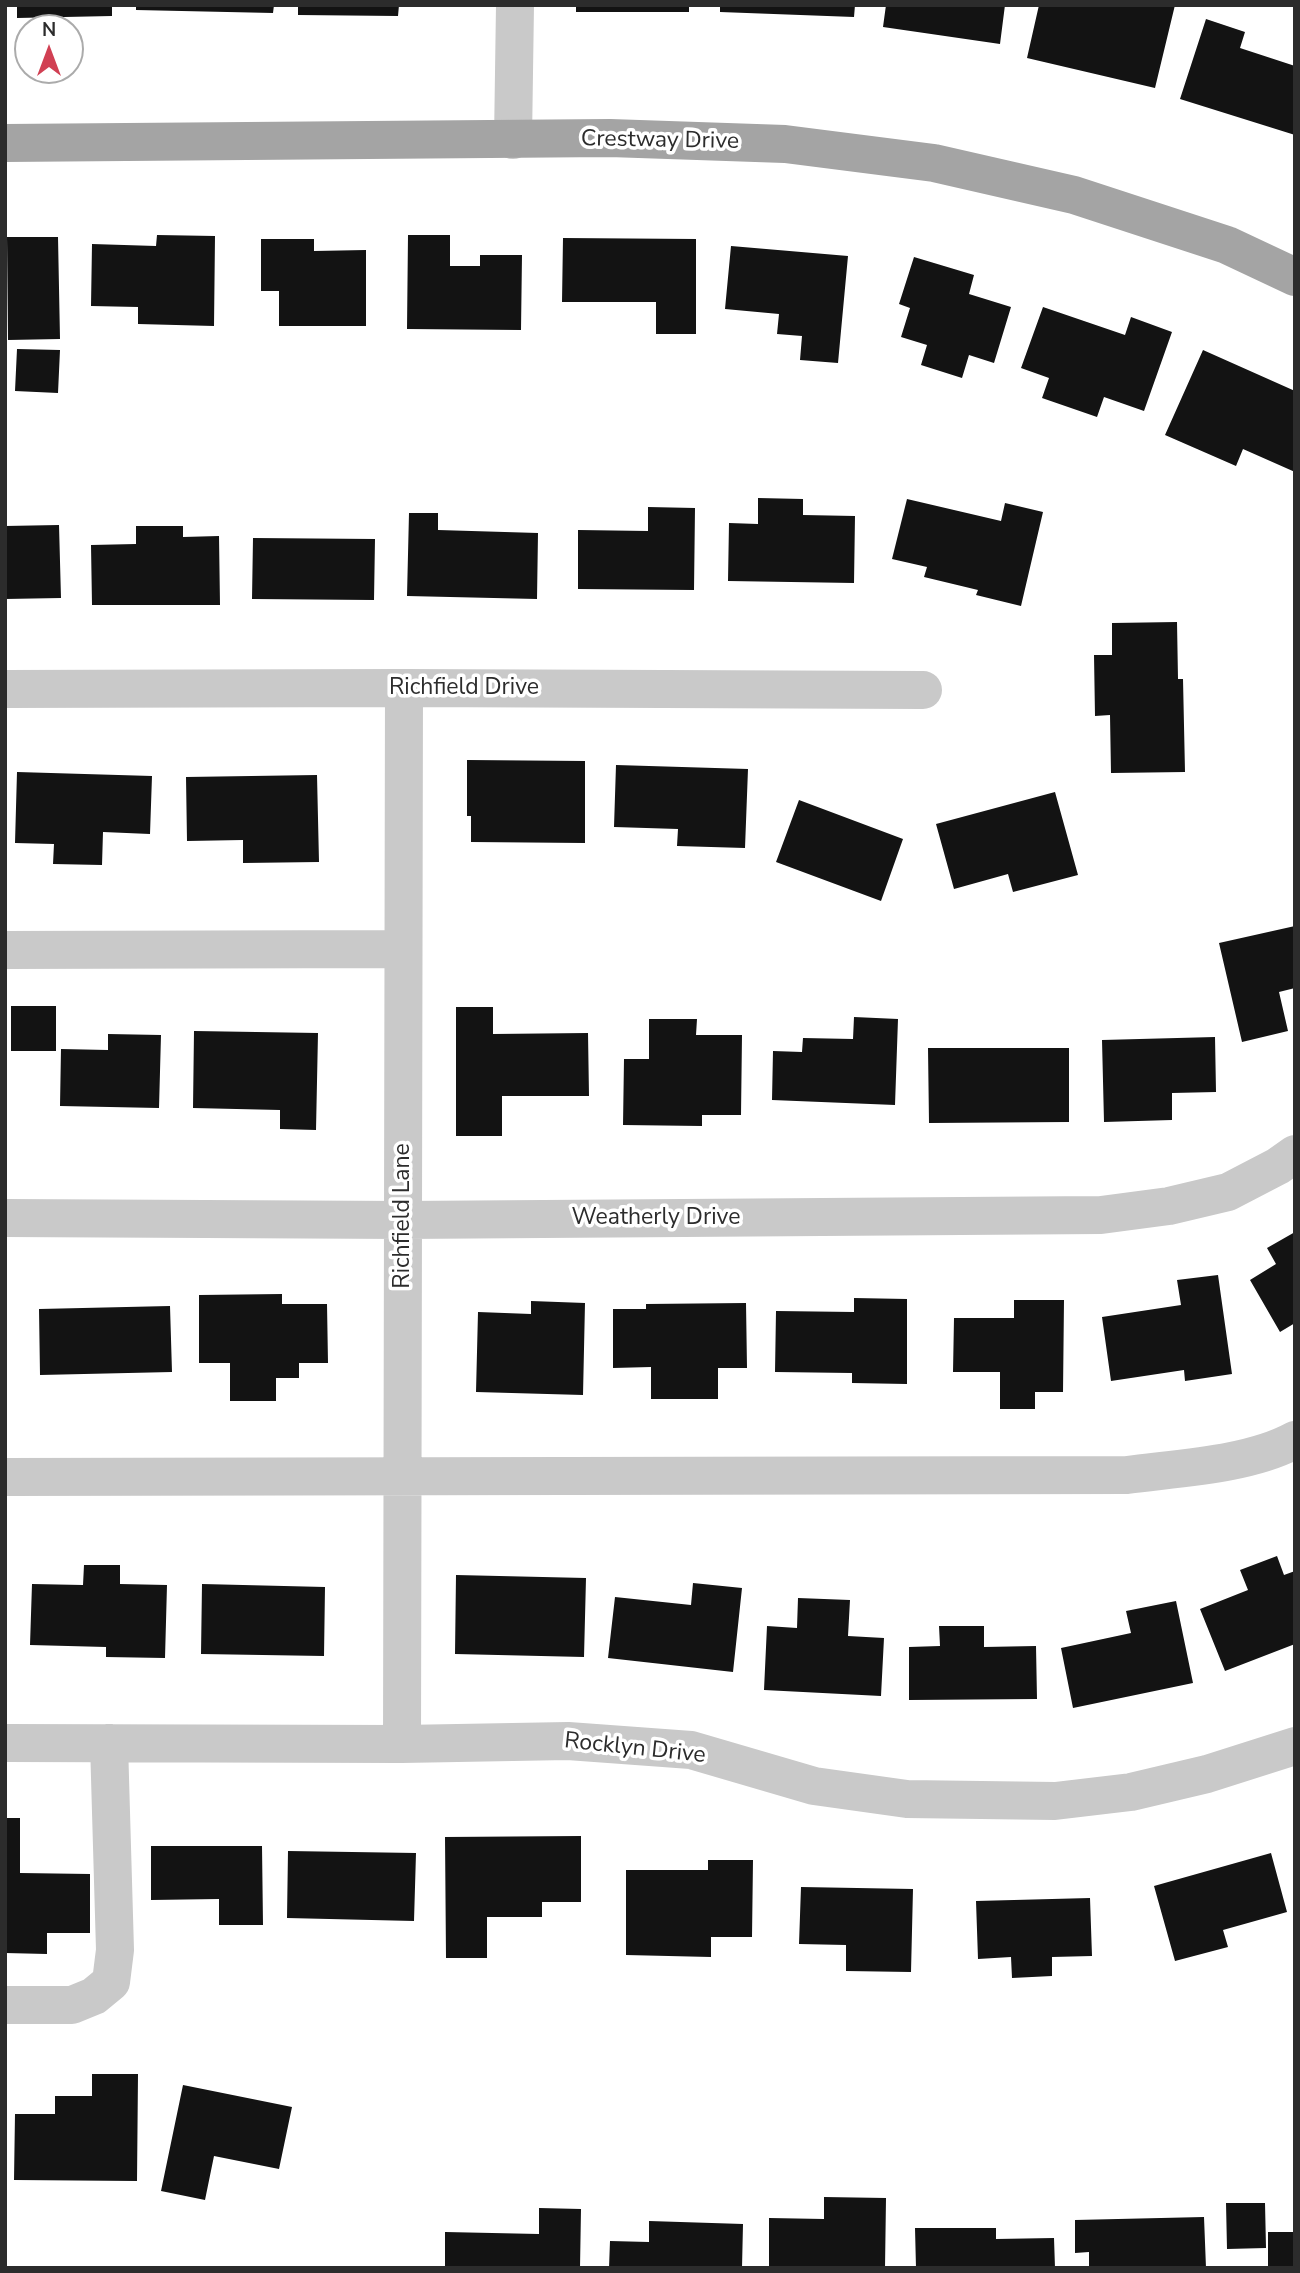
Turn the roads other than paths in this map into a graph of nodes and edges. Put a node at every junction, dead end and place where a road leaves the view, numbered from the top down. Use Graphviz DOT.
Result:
graph roads {
  1 [pos="515,5"];
  2 [pos="513,140"];
  3 [pos="5,143"];
  4 [pos="1295,277"];
  5 [pos="404,688"];
  6 [pos="5,689"];
  7 [pos="923,690"];
  8 [pos="402,949"];
  9 [pos="5,950"];
  10 [pos="1295,1154"];
  11 [pos="5,1218"];
  12 [pos="404,1220"];
  13 [pos="1295,1440"];
  14 [pos="5,1477"];
  15 [pos="403,1477"];
  16 [pos="5,1743"];
  17 [pos="109,1743"];
  18 [pos="402,1744"];
  19 [pos="1295,1746"];
  20 [pos="5,2005"];
  1 -- 2 [label="street"];
  2 -- 3 [label="main road, Crestway Drive"];
  2 -- 4 [label="main road, Crestway Drive"];
  5 -- 6 [label="street, Richfield Drive"];
  5 -- 7 [label="street, Richfield Drive"];
  5 -- 8 [label="street, Richfield Lane"];
  8 -- 9 [label="street"];
  8 -- 12 [label="street, Richfield Lane"];
  10 -- 12 [label="street, Weatherly Drive"];
  11 -- 12 [label="street, Weatherly Drive"];
  12 -- 15 [label="street, Richfield Lane"];
  13 -- 15 [label="street"];
  14 -- 15 [label="street"];
  15 -- 18 [label="street, Richfield Lane"];
  16 -- 17 [label="street, Rocklyn Drive"];
  17 -- 18 [label="street, Rocklyn Drive"];
  17 -- 20 [label="street"];
  18 -- 19 [label="street, Rocklyn Drive"];
}
